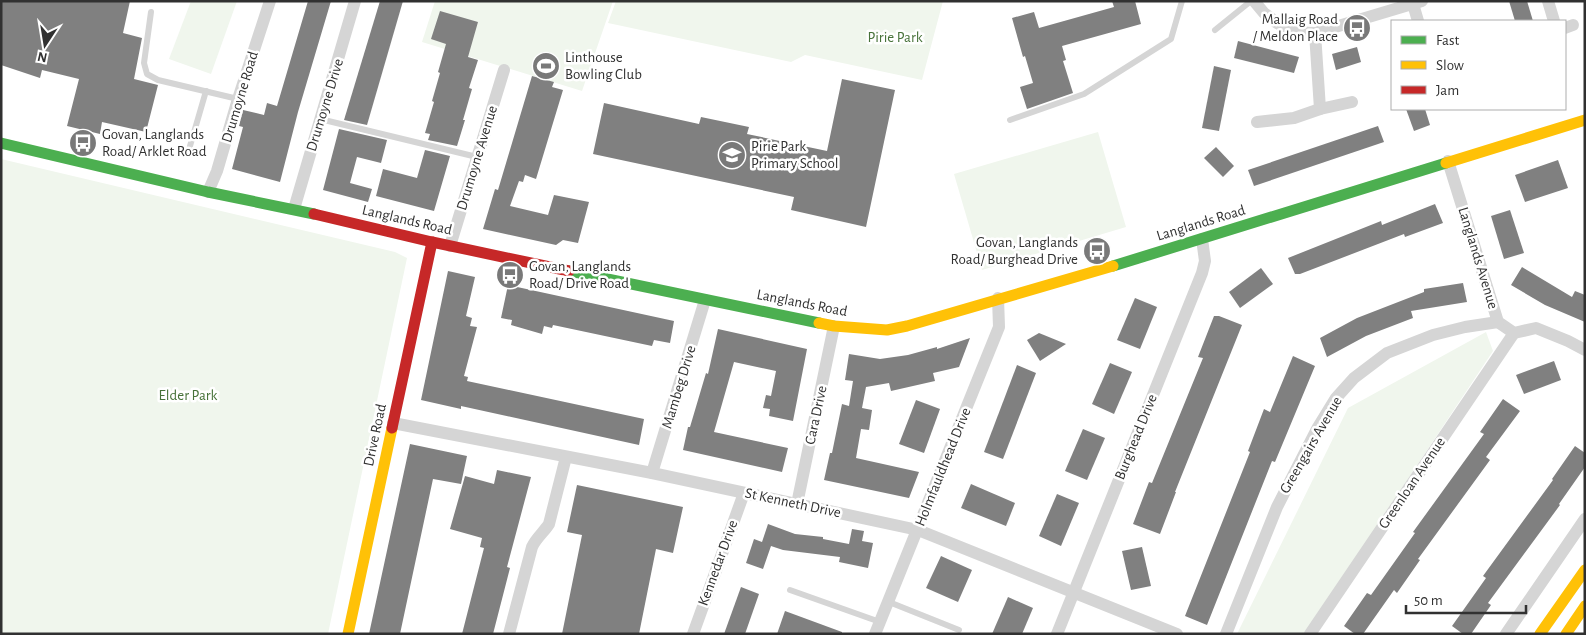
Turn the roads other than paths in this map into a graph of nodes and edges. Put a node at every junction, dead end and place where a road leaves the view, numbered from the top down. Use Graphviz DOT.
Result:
graph roads {
  1 [pos="270,1"];
  2 [pos="355,1"];
  3 [pos="1182,1"];
  4 [pos="1253,1"];
  5 [pos="1548,1"];
  6 [pos="1417,3"];
  7 [pos="151,12"];
  8 [pos="1418,20"];
  9 [pos="1554,20"];
  10 [pos="1215,30"];
  11 [pos="1315,34"];
  12 [pos="504,70"];
  13 [pos="206,91"];
  14 [pos="238,99"];
  15 [pos="1352,102"];
  16 [pos="1320,109"];
  17 [pos="320,118"];
  18 [pos="1010,120"];
  19 [pos="1585,120"];
  20 [pos="1257,122"];
  21 [pos="1,143"];
  22 [pos="190,146"];
  23 [pos="478,157"];
  24 [pos="1448,161"];
  25 [pos="208,192"];
  26 [pos="294,208"];
  27 [pos="1202,239"];
  28 [pos="432,242"];
  29 [pos="450,246"];
  30 [pos="998,298"];
  31 [pos="705,300"];
  32 [pos="1498,322"];
  33 [pos="834,326"];
  34 [pos="1514,333"];
  35 [pos="1585,350"];
  36 [pos="393,423"];
  37 [pos="566,457"];
  38 [pos="652,473"];
  39 [pos="744,493"];
  40 [pos="797,504"];
  41 [pos="1585,518"];
  42 [pos="918,530"];
  43 [pos="1585,570"];
  44 [pos="790,590"];
  45 [pos="1074,592"];
  46 [pos="889,602"];
  47 [pos="1585,606"];
  48 [pos="878,628"];
  49 [pos="959,630"];
  50 [pos="348,634"];
  51 [pos="509,634"];
  52 [pos="693,634"];
  53 [pos="1057,634"];
  54 [pos="1177,634"];
  55 [pos="1226,634"];
  56 [pos="1310,634"];
  57 [pos="1506,634"];
  58 [pos="1540,634"];
  59 [pos="1566,634"];
  1 -- 14 [label="street, Drumoyne Road"];
  2 -- 17 [label="street, Drumoyne Drive"];
  3 -- 18 [label="lane"];
  4 -- 10 [label="lane"];
  4 -- 11 [label="street"];
  5 -- 9 [label="street"];
  6 -- 8 [label="street"];
  6 -- 11 [label="street"];
  7 -- 13 [label="lane"];
  11 -- 16 [label="street"];
  12 -- 23 [label="street, Drumoyne Avenue"];
  13 -- 14 [label="lane"];
  13 -- 22 [label="lane"];
  14 -- 25 [label="street, Drumoyne Road"];
  15 -- 16 [label="street"];
  16 -- 20 [label="street"];
  17 -- 23 [label="lane"];
  17 -- 26 [label="street, Drumoyne Drive"];
  19 -- 24 [label="street, Langlands Road"];
  21 -- 25 [label="street, Langlands Road"];
  23 -- 29 [label="street, Drumoyne Avenue"];
  24 -- 27 [label="street, Langlands Road"];
  24 -- 32 [label="street, Langlands Avenue"];
  25 -- 26 [label="street, Langlands Road"];
  26 -- 28 [label="street, Langlands Road"];
  27 -- 30 [label="street, Langlands Road"];
  27 -- 45 [label="street, Burghead Drive"];
  28 -- 29 [label="street, Langlands Road"];
  28 -- 36 [label="street, Drive Road"];
  29 -- 31 [label="street, Langlands Road"];
  30 -- 33 [label="street, Langlands Road"];
  30 -- 42 [label="street, Holmfauldhead Drive"];
  31 -- 33 [label="street, Langlands Road"];
  31 -- 38 [label="street, Mambeg Drive"];
  32 -- 34 [label="street, Langlands Avenue"];
  32 -- 55 [label="street, Greengairs Avenue"];
  33 -- 40 [label="street, Cara Drive"];
  34 -- 35 [label="street"];
  34 -- 56 [label="street, Greenloan Avenue"];
  36 -- 37 [label="street, St Kenneth Drive"];
  36 -- 50 [label="street, Drive Road"];
  37 -- 38 [label="street, St Kenneth Drive"];
  37 -- 51 [label="street"];
  38 -- 39 [label="street, St Kenneth Drive"];
  39 -- 40 [label="street, St Kenneth Drive"];
  39 -- 52 [label="street, Kennedar Drive"];
  40 -- 42 [label="street, St Kenneth Drive"];
  41 -- 57 [label="street"];
  42 -- 45 [label="street, St Kenneth Drive"];
  42 -- 46 [label="street, Holmfauldhead Drive"];
  43 -- 58 [label="street"];
  44 -- 48 [label="lane"];
  45 -- 53 [label="street, Burghead Drive"];
  45 -- 54 [label="street, St Kenneth Drive"];
  46 -- 48 [label="street, Holmfauldhead Drive"];
  46 -- 49 [label="lane"];
  47 -- 59 [label="street"];
}
